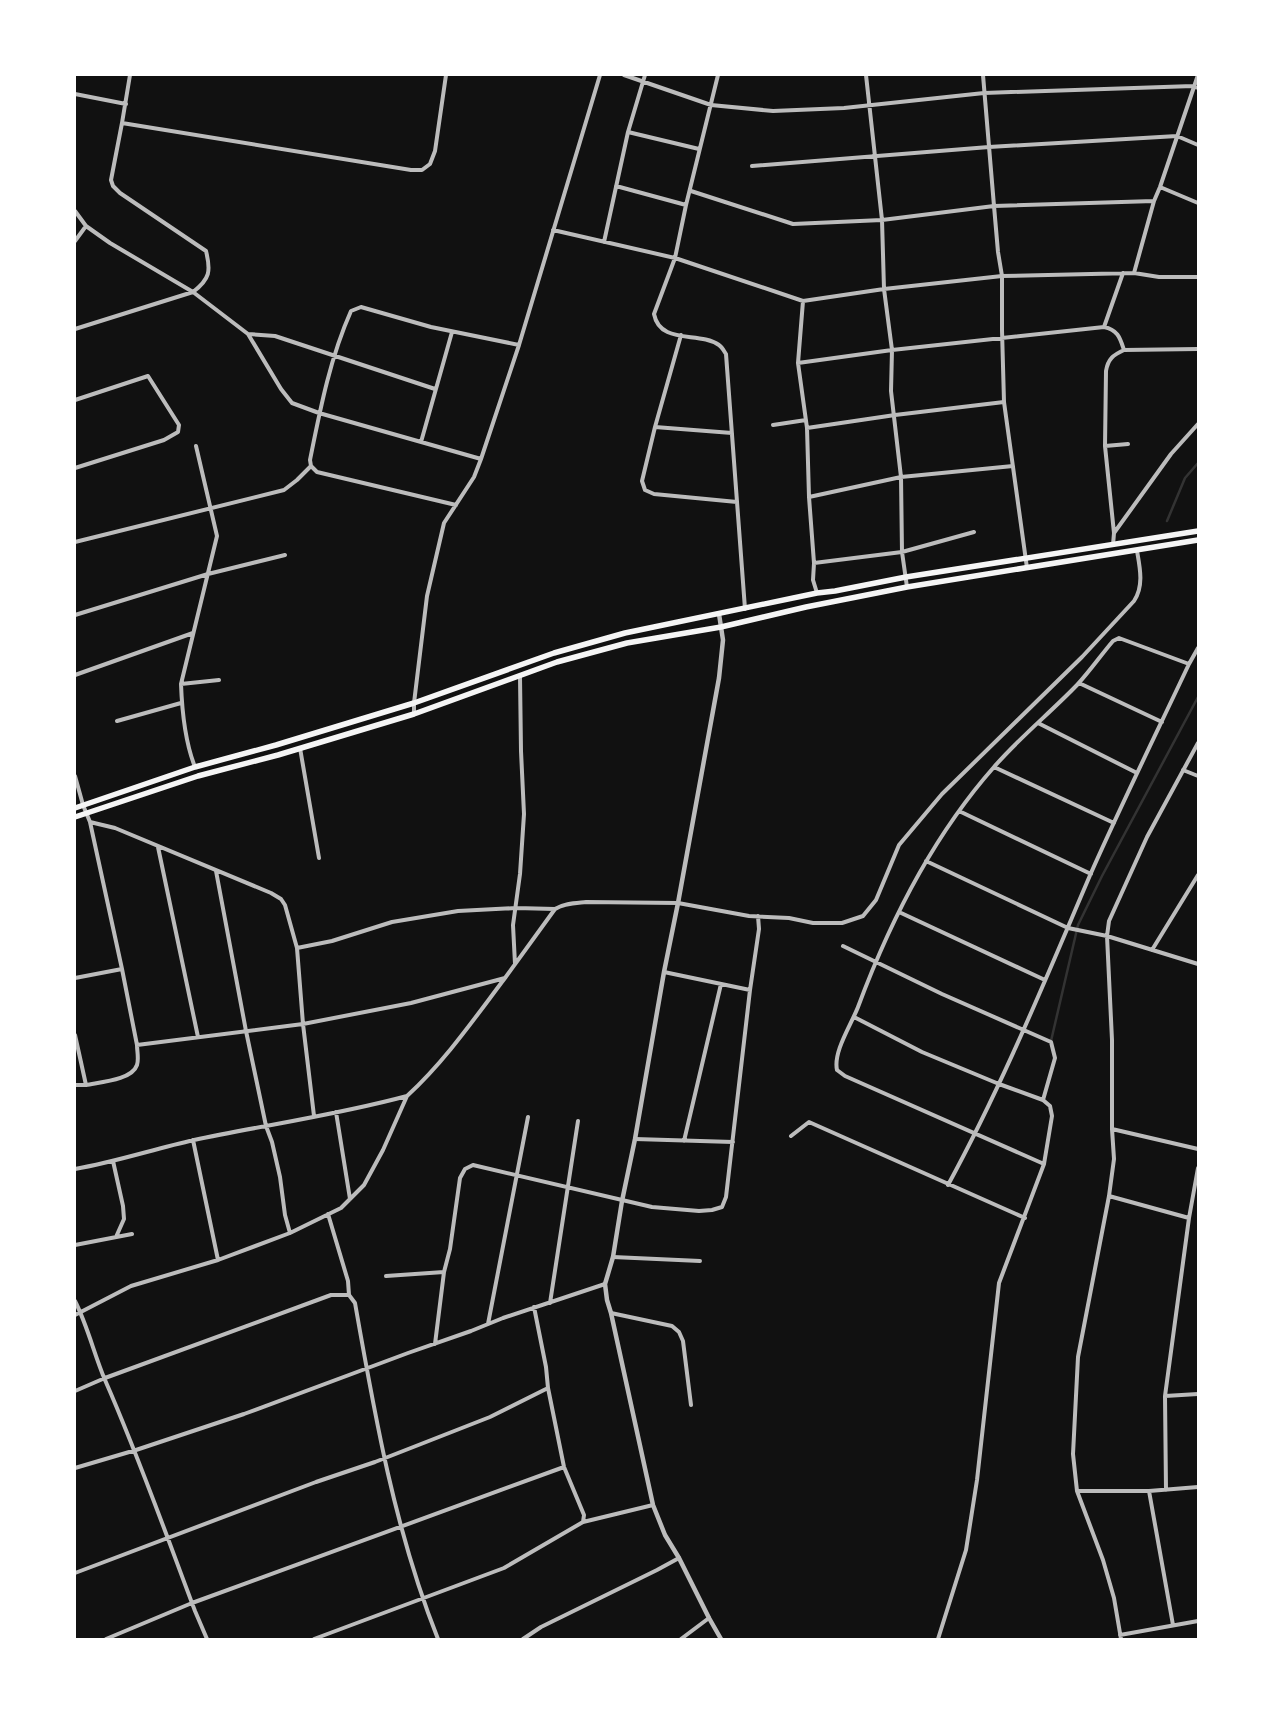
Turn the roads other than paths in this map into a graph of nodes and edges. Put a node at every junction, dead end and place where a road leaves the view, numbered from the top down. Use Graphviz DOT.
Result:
graph roads {
  1 [pos="130,75"];
  2 [pos="446,75"];
  3 [pos="600,75"];
  4 [pos="624,75"];
  5 [pos="645,75"];
  6 [pos="718,75"];
  7 [pos="866,75"];
  8 [pos="983,75"];
  9 [pos="1198,75"];
  10 [pos="644,82"];
  11 [pos="1193,86"];
  12 [pos="1198,88"];
  13 [pos="984,93"];
  14 [pos="75,94"];
  15 [pos="126,104"];
  16 [pos="869,104"];
  17 [pos="711,105"];
  18 [pos="122,123"];
  19 [pos="628,132"];
  20 [pos="1177,136"];
  21 [pos="1198,145"];
  22 [pos="989,147"];
  23 [pos="700,149"];
  24 [pos="874,157"];
  25 [pos="752,166"];
  26 [pos="616,186"];
  27 [pos="1160,187"];
  28 [pos="691,191"];
  29 [pos="1154,201"];
  30 [pos="1198,203"];
  31 [pos="686,205"];
  32 [pos="994,206"];
  33 [pos="75,211"];
  34 [pos="882,220"];
  35 [pos="86,226"];
  36 [pos="553,230"];
  37 [pos="75,241"];
  38 [pos="604,242"];
  39 [pos="676,258"];
  40 [pos="1123,273"];
  41 [pos="1134,273"];
  42 [pos="1002,276"];
  43 [pos="1198,278"];
  44 [pos="884,289"];
  45 [pos="193,292"];
  46 [pos="803,300"];
  47 [pos="1104,327"];
  48 [pos="75,329"];
  49 [pos="452,332"];
  50 [pos="248,334"];
  51 [pos="681,335"];
  52 [pos="1002,338"];
  53 [pos="519,345"];
  54 [pos="1198,349"];
  55 [pos="892,350"];
  56 [pos="1124,350"];
  57 [pos="335,355"];
  58 [pos="798,363"];
  59 [pos="435,389"];
  60 [pos="75,400"];
  61 [pos="1004,402"];
  62 [pos="319,413"];
  63 [pos="895,415"];
  64 [pos="806,420"];
  65 [pos="1198,424"];
  66 [pos="773,425"];
  67 [pos="655,427"];
  68 [pos="807,428"];
  69 [pos="732,434"];
  70 [pos="421,442"];
  71 [pos="1128,444"];
  72 [pos="196,446"];
  73 [pos="1105,446"];
  74 [pos="481,459"];
  75 [pos="311,466"];
  76 [pos="1013,466"];
  77 [pos="75,468"];
  78 [pos="900,477"];
  79 [pos="809,497"];
  80 [pos="737,502"];
  81 [pos="456,505"];
  82 [pos="210,508"];
  83 [pos="1198,531"];
  84 [pos="974,532"];
  85 [pos="1114,533"];
  86 [pos="1198,540"];
  87 [pos="75,542"];
  88 [pos="1113,545"];
  89 [pos="1138,551"];
  90 [pos="902,552"];
  91 [pos="285,555"];
  92 [pos="1026,559"];
  93 [pos="814,563"];
  94 [pos="1027,569"];
  95 [pos="208,574"];
  96 [pos="906,577"];
  97 [pos="907,587"];
  98 [pos="817,593"];
  99 [pos="745,609"];
  100 [pos="719,614"];
  101 [pos="75,615"];
  102 [pos="721,627"];
  103 [pos="624,633"];
  104 [pos="193,634"];
  105 [pos="627,643"];
  106 [pos="1198,648"];
  107 [pos="1189,664"];
  108 [pos="75,676"];
  109 [pos="520,677"];
  110 [pos="219,680"];
  111 [pos="1079,683"];
  112 [pos="181,684"];
  113 [pos="182,703"];
  114 [pos="414,703"];
  115 [pos="414,714"];
  116 [pos="117,721"];
  117 [pos="1162,722"];
  118 [pos="1038,723"];
  119 [pos="1198,743"];
  120 [pos="300,748"];
  121 [pos="195,767"];
  122 [pos="994,767"];
  123 [pos="1183,770"];
  124 [pos="1137,773"];
  125 [pos="75,776"];
  126 [pos="1198,776"];
  127 [pos="83,805"];
  128 [pos="75,808"];
  129 [pos="86,812"];
  130 [pos="959,812"];
  131 [pos="75,817"];
  132 [pos="90,822"];
  133 [pos="1114,823"];
  134 [pos="158,847"];
  135 [pos="319,858"];
  136 [pos="926,861"];
  137 [pos="216,871"];
  138 [pos="1091,874"];
  139 [pos="1198,875"];
  140 [pos="1192,886"];
  141 [pos="1198,887"];
  142 [pos="678,903"];
  143 [pos="516,908"];
  144 [pos="555,910"];
  145 [pos="899,912"];
  146 [pos="758,916"];
  147 [pos="1068,928"];
  148 [pos="1107,936"];
  149 [pos="843,946"];
  150 [pos="296,948"];
  151 [pos="1152,950"];
  152 [pos="875,962"];
  153 [pos="1198,964"];
  154 [pos="515,965"];
  155 [pos="122,969"];
  156 [pos="664,972"];
  157 [pos="75,978"];
  158 [pos="506,978"];
  159 [pos="1045,980"];
  160 [pos="721,984"];
  161 [pos="750,990"];
  162 [pos="854,1017"];
  163 [pos="303,1024"];
  164 [pos="1023,1030"];
  165 [pos="246,1031"];
  166 [pos="75,1035"];
  167 [pos="198,1037"];
  168 [pos="137,1045"];
  169 [pos="999,1084"];
  170 [pos="75,1085"];
  171 [pos="86,1085"];
  172 [pos="406,1096"];
  173 [pos="1044,1100"];
  174 [pos="336,1112"];
  175 [pos="314,1116"];
  176 [pos="528,1117"];
  177 [pos="578,1121"];
  178 [pos="266,1126"];
  179 [pos="1112,1129"];
  180 [pos="976,1135"];
  181 [pos="791,1136"];
  182 [pos="635,1139"];
  183 [pos="192,1140"];
  184 [pos="684,1141"];
  185 [pos="733,1142"];
  186 [pos="1198,1149"];
  187 [pos="113,1161"];
  188 [pos="1044,1164"];
  189 [pos="1198,1168"];
  190 [pos="75,1169"];
  191 [pos="516,1175"];
  192 [pos="948,1185"];
  193 [pos="568,1187"];
  194 [pos="1109,1196"];
  195 [pos="350,1199"];
  196 [pos="622,1201"];
  197 [pos="328,1214"];
  198 [pos="1025,1218"];
  199 [pos="1189,1218"];
  200 [pos="290,1233"];
  201 [pos="132,1234"];
  202 [pos="116,1237"];
  203 [pos="75,1245"];
  204 [pos="613,1257"];
  205 [pos="218,1260"];
  206 [pos="700,1261"];
  207 [pos="444,1272"];
  208 [pos="386,1276"];
  209 [pos="605,1284"];
  210 [pos="349,1295"];
  211 [pos="75,1301"];
  212 [pos="550,1303"];
  213 [pos="534,1307"];
  214 [pos="81,1313"];
  215 [pos="611,1313"];
  216 [pos="75,1315"];
  217 [pos="488,1324"];
  218 [pos="435,1344"];
  219 [pos="366,1368"];
  220 [pos="105,1378"];
  221 [pos="548,1388"];
  222 [pos="75,1391"];
  223 [pos="1198,1394"];
  224 [pos="1165,1396"];
  225 [pos="692,1405"];
  226 [pos="134,1451"];
  227 [pos="384,1459"];
  228 [pos="564,1467"];
  229 [pos="75,1468"];
  230 [pos="1198,1487"];
  231 [pos="1166,1490"];
  232 [pos="1077,1491"];
  233 [pos="1149,1491"];
  234 [pos="653,1505"];
  235 [pos="583,1522"];
  236 [pos="401,1526"];
  237 [pos="167,1538"];
  238 [pos="679,1558"];
  239 [pos="75,1573"];
  240 [pos="422,1598"];
  241 [pos="192,1603"];
  242 [pos="709,1618"];
  243 [pos="1198,1621"];
  244 [pos="1173,1625"];
  245 [pos="1121,1637"];
  246 [pos="106,1639"];
  247 [pos="207,1639"];
  248 [pos="314,1639"];
  249 [pos="438,1639"];
  250 [pos="522,1639"];
  251 [pos="681,1639"];
  252 [pos="721,1639"];
  253 [pos="938,1639"];
  1 -- 15 [label="street"];
  2 -- 18 [label="street"];
  3 -- 36 [label="street"];
  4 -- 10 [label="street"];
  5 -- 10 [label="street"];
  6 -- 17 [label="street"];
  7 -- 16 [label="street"];
  8 -- 13 [label="street"];
  9 -- 11 [label="street"];
  10 -- 17 [label="street"];
  10 -- 19 [label="street"];
  11 -- 12 [label="street"];
  11 -- 13 [label="street"];
  11 -- 20 [label="street"];
  13 -- 16 [label="street"];
  13 -- 22 [label="street"];
  14 -- 15 [label="street"];
  15 -- 18 [label="street"];
  16 -- 17 [label="street"];
  16 -- 24 [label="street"];
  17 -- 23 [label="street"];
  18 -- 45 [label="street"];
  19 -- 23 [label="street"];
  19 -- 26 [label="street"];
  20 -- 21 [label="street"];
  20 -- 22 [label="street"];
  20 -- 27 [label="street"];
  22 -- 24 [label="street"];
  22 -- 32 [label="street"];
  23 -- 28 [label="street"];
  24 -- 25 [label="street"];
  24 -- 34 [label="street"];
  26 -- 31 [label="street"];
  26 -- 38 [label="street"];
  27 -- 29 [label="street"];
  27 -- 30 [label="street"];
  28 -- 31 [label="street"];
  28 -- 34 [label="street"];
  29 -- 32 [label="street"];
  29 -- 41 [label="street"];
  31 -- 39 [label="street"];
  32 -- 34 [label="street"];
  32 -- 42 [label="street"];
  33 -- 35 [label="street"];
  34 -- 44 [label="street"];
  35 -- 37 [label="street"];
  35 -- 45 [label="street"];
  36 -- 38 [label="street"];
  36 -- 53 [label="street"];
  38 -- 39 [label="street"];
  39 -- 46 [label="street"];
  39 -- 51 [label="street"];
  40 -- 41 [label="street"];
  40 -- 42 [label="street"];
  40 -- 47 [label="street"];
  41 -- 43 [label="street"];
  42 -- 44 [label="street"];
  42 -- 52 [label="street"];
  44 -- 46 [label="street"];
  44 -- 55 [label="street"];
  45 -- 48 [label="street"];
  45 -- 50 [label="street"];
  46 -- 58 [label="street"];
  47 -- 52 [label="street"];
  47 -- 56 [label="street"];
  49 -- 53 [label="street"];
  49 -- 57 [label="street"];
  49 -- 59 [label="street"];
  50 -- 57 [label="street"];
  50 -- 62 [label="street"];
  51 -- 67 [label="street"];
  51 -- 69 [label="street"];
  52 -- 55 [label="street"];
  52 -- 61 [label="street"];
  53 -- 74 [label="street"];
  54 -- 56 [label="street"];
  55 -- 58 [label="street"];
  55 -- 63 [label="street"];
  56 -- 73 [label="street"];
  57 -- 59 [label="street"];
  57 -- 62 [label="street"];
  58 -- 64 [label="street"];
  59 -- 70 [label="street"];
  60 -- 77 [label="street"];
  61 -- 63 [label="street"];
  61 -- 76 [label="street"];
  62 -- 70 [label="street"];
  62 -- 75 [label="street"];
  63 -- 68 [label="street"];
  63 -- 78 [label="street"];
  64 -- 66 [label="street"];
  64 -- 68 [label="street"];
  65 -- 85 [label="street"];
  67 -- 69 [label="street"];
  67 -- 80 [label="street"];
  68 -- 79 [label="street"];
  69 -- 80 [label="street"];
  70 -- 74 [label="street"];
  71 -- 73 [label="street"];
  72 -- 82 [label="street"];
  73 -- 85 [label="street"];
  74 -- 81 [label="street"];
  75 -- 81 [label="street"];
  75 -- 82 [label="street"];
  76 -- 78 [label="street"];
  76 -- 92 [label="street"];
  78 -- 79 [label="street"];
  78 -- 90 [label="street"];
  79 -- 93 [label="street"];
  80 -- 99 [label="street"];
  81 -- 114 [label="street"];
  82 -- 87 [label="street"];
  82 -- 95 [label="street"];
  83 -- 88 [label="main road"];
  84 -- 90 [label="street"];
  85 -- 88 [label="street"];
  86 -- 89 [label="main road"];
  88 -- 92 [label="main road"];
  89 -- 94 [label="main road"];
  89 -- 146 [label="street"];
  90 -- 93 [label="street"];
  90 -- 96 [label="street"];
  91 -- 95 [label="street"];
  92 -- 94 [label="street"];
  92 -- 96 [label="main road"];
  93 -- 98 [label="street"];
  94 -- 97 [label="main road"];
  95 -- 101 [label="street"];
  95 -- 104 [label="street"];
  96 -- 97 [label="street"];
  96 -- 98 [label="main road"];
  97 -- 102 [label="main road"];
  98 -- 99 [label="main road"];
  99 -- 100 [label="main road"];
  100 -- 102 [label="street"];
  100 -- 103 [label="main road"];
  102 -- 105 [label="main road"];
  102 -- 142 [label="street"];
  103 -- 105 [label="main road"];
  103 -- 114 [label="main road"];
  104 -- 108 [label="street"];
  104 -- 112 [label="street"];
  105 -- 109 [label="main road"];
  106 -- 107 [label="street"];
  107 -- 111 [label="street"];
  107 -- 117 [label="street"];
  109 -- 115 [label="main road"];
  109 -- 143 [label="street"];
  110 -- 112 [label="street"];
  111 -- 117 [label="street"];
  111 -- 118 [label="street"];
  112 -- 113 [label="street"];
  113 -- 116 [label="street"];
  113 -- 121 [label="street"];
  114 -- 115 [label="street"];
  114 -- 121 [label="main road"];
  115 -- 120 [label="main road"];
  117 -- 124 [label="street"];
  118 -- 122 [label="street"];
  118 -- 124 [label="street"];
  119 -- 123 [label="street"];
  120 -- 129 [label="main road"];
  120 -- 135 [label="street"];
  121 -- 127 [label="main road"];
  122 -- 130 [label="street"];
  122 -- 133 [label="street"];
  123 -- 126 [label="street"];
  123 -- 148 [label="street"];
  124 -- 133 [label="street"];
  125 -- 127 [label="street"];
  127 -- 128 [label="main road"];
  127 -- 129 [label="street"];
  129 -- 131 [label="main road"];
  129 -- 132 [label="street"];
  130 -- 136 [label="street"];
  130 -- 138 [label="street"];
  132 -- 134 [label="street"];
  132 -- 155 [label="street"];
  133 -- 138 [label="street"];
  134 -- 137 [label="street"];
  134 -- 167 [label="street"];
  136 -- 145 [label="street"];
  136 -- 147 [label="street"];
  137 -- 150 [label="street"];
  137 -- 165 [label="street"];
  138 -- 147 [label="street"];
  139 -- 140 [label="street"];
  140 -- 141 [label="street"];
  140 -- 151 [label="street"];
  142 -- 144 [label="street"];
  142 -- 146 [label="street"];
  142 -- 156 [label="street"];
  143 -- 144 [label="street"];
  143 -- 150 [label="street"];
  143 -- 154 [label="street"];
  144 -- 154 [label="street"];
  145 -- 152 [label="street"];
  145 -- 159 [label="street"];
  146 -- 161 [label="street"];
  147 -- 148 [label="street"];
  147 -- 159 [label="street"];
  148 -- 151 [label="street"];
  148 -- 179 [label="street"];
  149 -- 152 [label="street"];
  150 -- 163 [label="street"];
  151 -- 153 [label="street"];
  152 -- 162 [label="street"];
  152 -- 164 [label="street"];
  154 -- 158 [label="street"];
  155 -- 157 [label="street"];
  155 -- 168 [label="street"];
  156 -- 160 [label="street"];
  156 -- 182 [label="street"];
  158 -- 163 [label="street"];
  158 -- 172 [label="street"];
  159 -- 164 [label="street"];
  160 -- 161 [label="street"];
  160 -- 184 [label="street"];
  161 -- 185 [label="street"];
  162 -- 169 [label="street"];
  162 -- 180 [label="street"];
  163 -- 165 [label="street"];
  163 -- 175 [label="street"];
  164 -- 169 [label="street"];
  164 -- 173 [label="street"];
  165 -- 167 [label="street"];
  165 -- 178 [label="street"];
  166 -- 171 [label="street"];
  167 -- 168 [label="street"];
  168 -- 171 [label="street"];
  169 -- 173 [label="street"];
  169 -- 180 [label="street"];
  170 -- 171 [label="street"];
  172 -- 174 [label="street"];
  172 -- 195 [label="street"];
  173 -- 188 [label="street"];
  174 -- 175 [label="street"];
  174 -- 195 [label="street"];
  175 -- 178 [label="street"];
  176 -- 191 [label="street"];
  177 -- 193 [label="street"];
  178 -- 183 [label="street"];
  178 -- 200 [label="street"];
  179 -- 186 [label="street"];
  179 -- 194 [label="street"];
  180 -- 188 [label="street"];
  180 -- 192 [label="street"];
  181 -- 192 [label="street"];
  182 -- 184 [label="street"];
  182 -- 196 [label="street"];
  183 -- 187 [label="street"];
  183 -- 205 [label="street"];
  184 -- 185 [label="street"];
  185 -- 196 [label="street"];
  187 -- 190 [label="street"];
  187 -- 202 [label="street"];
  188 -- 198 [label="street"];
  189 -- 199 [label="street"];
  191 -- 193 [label="street"];
  191 -- 207 [label="street"];
  191 -- 217 [label="street"];
  192 -- 198 [label="street"];
  193 -- 196 [label="street"];
  193 -- 212 [label="street"];
  194 -- 199 [label="street"];
  194 -- 232 [label="street"];
  195 -- 197 [label="street"];
  196 -- 204 [label="street"];
  197 -- 200 [label="street"];
  197 -- 210 [label="street"];
  198 -- 253 [label="street"];
  199 -- 224 [label="street"];
  200 -- 205 [label="street"];
  201 -- 202 [label="street"];
  202 -- 203 [label="street"];
  204 -- 206 [label="street"];
  204 -- 209 [label="street"];
  205 -- 214 [label="street"];
  207 -- 208 [label="street"];
  207 -- 218 [label="street"];
  209 -- 212 [label="street"];
  209 -- 215 [label="street"];
  210 -- 219 [label="street"];
  210 -- 220 [label="street"];
  211 -- 214 [label="street"];
  212 -- 213 [label="street"];
  213 -- 217 [label="street"];
  213 -- 221 [label="street"];
  214 -- 216 [label="street"];
  214 -- 220 [label="street"];
  215 -- 225 [label="street"];
  215 -- 234 [label="street"];
  217 -- 218 [label="street"];
  218 -- 219 [label="street"];
  219 -- 226 [label="street"];
  219 -- 227 [label="street"];
  220 -- 222 [label="street"];
  220 -- 226 [label="street"];
  221 -- 227 [label="street"];
  221 -- 228 [label="street"];
  223 -- 224 [label="street"];
  224 -- 231 [label="street"];
  226 -- 229 [label="street"];
  226 -- 237 [label="street"];
  227 -- 236 [label="street"];
  227 -- 237 [label="street"];
  228 -- 235 [label="street"];
  228 -- 236 [label="street"];
  230 -- 231 [label="street"];
  231 -- 233 [label="street"];
  232 -- 233 [label="street"];
  232 -- 245 [label="street"];
  233 -- 244 [label="street"];
  234 -- 235 [label="street"];
  234 -- 238 [label="street"];
  235 -- 240 [label="street"];
  236 -- 240 [label="street"];
  236 -- 241 [label="street"];
  237 -- 239 [label="street"];
  237 -- 241 [label="street"];
  238 -- 242 [label="street"];
  238 -- 250 [label="street"];
  240 -- 248 [label="street"];
  240 -- 249 [label="street"];
  241 -- 246 [label="street"];
  241 -- 247 [label="street"];
  242 -- 251 [label="street"];
  242 -- 252 [label="street"];
  243 -- 244 [label="street"];
  244 -- 245 [label="street"];
}
